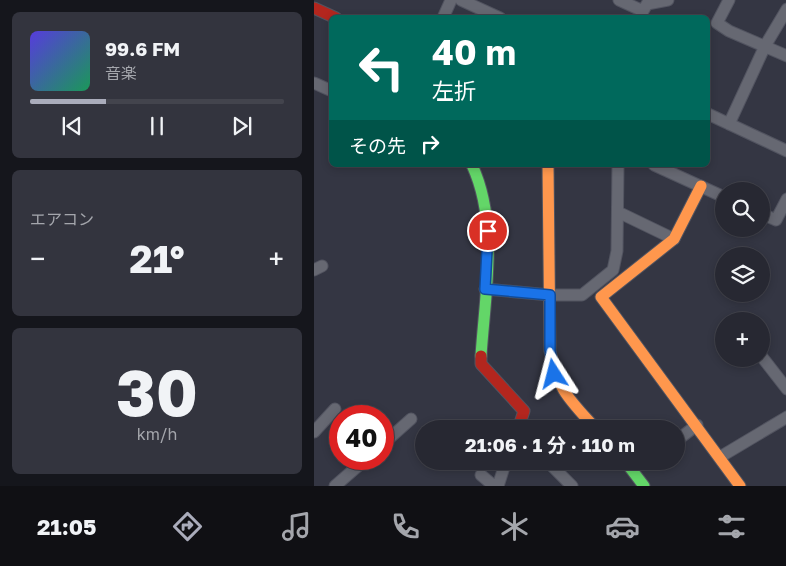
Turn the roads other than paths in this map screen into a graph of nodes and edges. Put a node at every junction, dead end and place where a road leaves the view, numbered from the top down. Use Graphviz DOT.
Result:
graph roads {
  1 [pos="451,0"];
  2 [pos="461,0"];
  3 [pos="619,0"];
  4 [pos="668,0"];
  5 [pos="729,0"];
  6 [pos="314,8"];
  7 [pos="786,9"];
  8 [pos="642,14"];
  9 [pos="329,15"];
  10 [pos="444,15"];
  11 [pos="494,15"];
  12 [pos="766,46"];
  13 [pos="786,56"];
  14 [pos="314,83"];
  15 [pos="329,89"];
  16 [pos="710,115"];
  17 [pos="729,124"];
  18 [pos="786,151"];
  19 [pos="473,167"];
  20 [pos="548,167"];
  21 [pos="618,167"];
  22 [pos="658,167"];
  23 [pos="701,186"];
  24 [pos="715,193"];
  25 [pos="786,199"];
  26 [pos="618,212"];
  27 [pos="770,217"];
  28 [pos="674,239"];
  29 [pos="485,289"];
  30 [pos="550,295"];
  31 [pos="770,367"];
  32 [pos="786,389"];
  33 [pos="329,416"];
  34 [pos="786,418"];
  35 [pos="411,419"];
  36 [pos="521,420"];
  37 [pos="588,420"];
  38 [pos="697,425"];
  39 [pos="314,432"];
  40 [pos="394,434"];
  41 [pos="685,434"];
  42 [pos="720,457"];
  43 [pos="353,470"];
  44 [pos="502,470"];
  45 [pos="556,470"];
  46 [pos="632,470"];
  47 [pos="481,475"];
  48 [pos="334,486"];
  49 [pos="496,486"];
  50 [pos="572,486"];
  51 [pos="644,486"];
  52 [pos="740,486"];
  1 -- 10 [label="street"];
  2 -- 11 [label="street"];
  3 -- 8 [label="street"];
  4 -- 8 [label="street"];
  5 -- 12 [label="street"];
  6 -- 9 [label="street"];
  7 -- 12 [label="street"];
  12 -- 13 [label="street"];
  12 -- 17 [label="street"];
  14 -- 15 [label="street"];
  16 -- 17 [label="street"];
  17 -- 18 [label="street"];
  19 -- 29 [label="street"];
  20 -- 30 [label="street"];
  21 -- 26 [label="street"];
  22 -- 23 [label="street"];
  23 -- 24 [label="street"];
  23 -- 28 [label="street"];
  25 -- 27 [label="street"];
  26 -- 28 [label="street"];
  26 -- 30 [label="street"];
  28 -- 38 [label="street"];
  29 -- 30 [label="street"];
  29 -- 36 [label="street"];
  30 -- 37 [label="street"];
  31 -- 32 [label="street"];
  33 -- 39 [label="street"];
  34 -- 42 [label="street"];
  35 -- 40 [label="street"];
  38 -- 41 [label="street"];
  38 -- 42 [label="street"];
  42 -- 52 [label="street"];
  43 -- 48 [label="street"];
  44 -- 49 [label="street"];
  45 -- 50 [label="street"];
  46 -- 51 [label="street"];
  47 -- 49 [label="street"];
}
